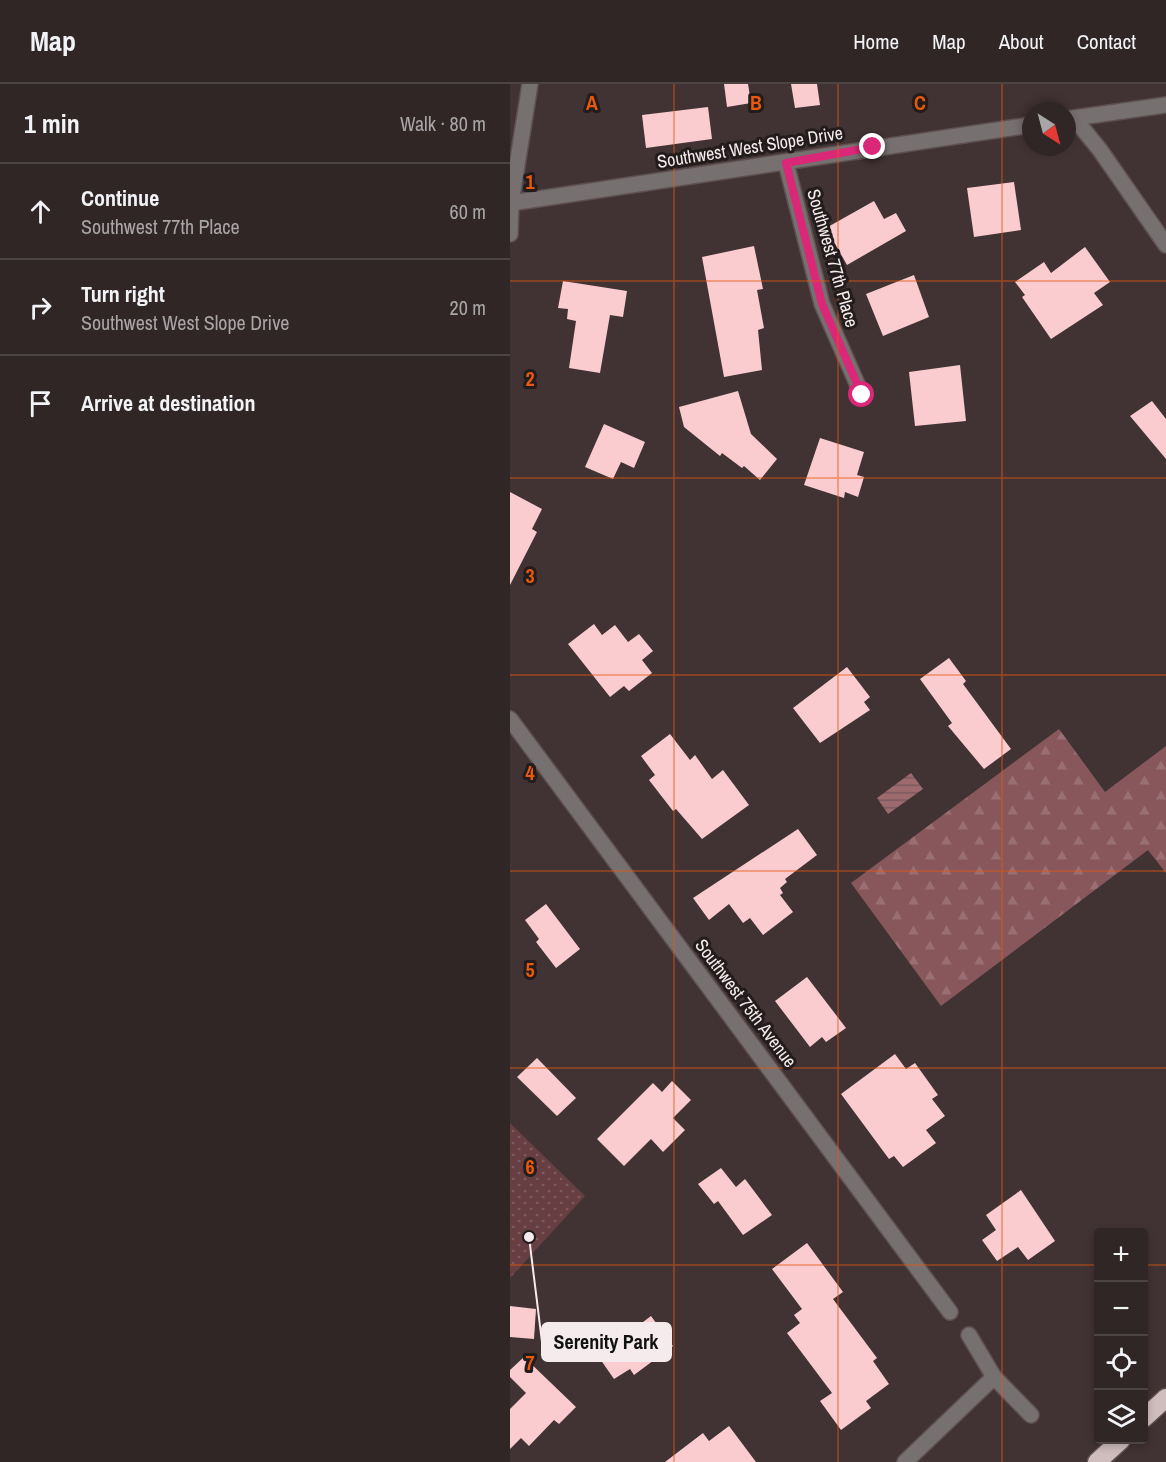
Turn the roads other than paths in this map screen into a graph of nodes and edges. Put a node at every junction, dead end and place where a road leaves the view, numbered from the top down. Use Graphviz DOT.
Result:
graph roads {
  1 [pos="530,84"];
  2 [pos="1166,105"];
  3 [pos="1076,118"];
  4 [pos="1022,125"];
  5 [pos="1076,125"];
  6 [pos="786,163"];
  7 [pos="511,202"];
  8 [pos="510,234"];
  9 [pos="1166,246"];
  10 [pos="862,395"];
  11 [pos="510,719"];
  12 [pos="950,1312"];
  13 [pos="969,1335"];
  14 [pos="994,1377"];
  15 [pos="1166,1398"];
  16 [pos="1148,1414"];
  17 [pos="1031,1415"];
  18 [pos="1117,1444"];
  19 [pos="905,1462"];
  20 [pos="1098,1462"];
  1 -- 7 [label="street"];
  2 -- 3 [label="street"];
  4 -- 6 [label="street, Southwest West Slope Drive"];
  5 -- 9 [label="street"];
  6 -- 7 [label="street, Southwest West Slope Drive"];
  6 -- 10 [label="street, Southwest 77th Place"];
  7 -- 8 [label="street"];
  11 -- 12 [label="street, Southwest 75th Avenue"];
  13 -- 14 [label="street"];
  14 -- 17 [label="street"];
  14 -- 19 [label="street"];
  15 -- 16 [label="highway"];
  18 -- 20 [label="highway"];
}
